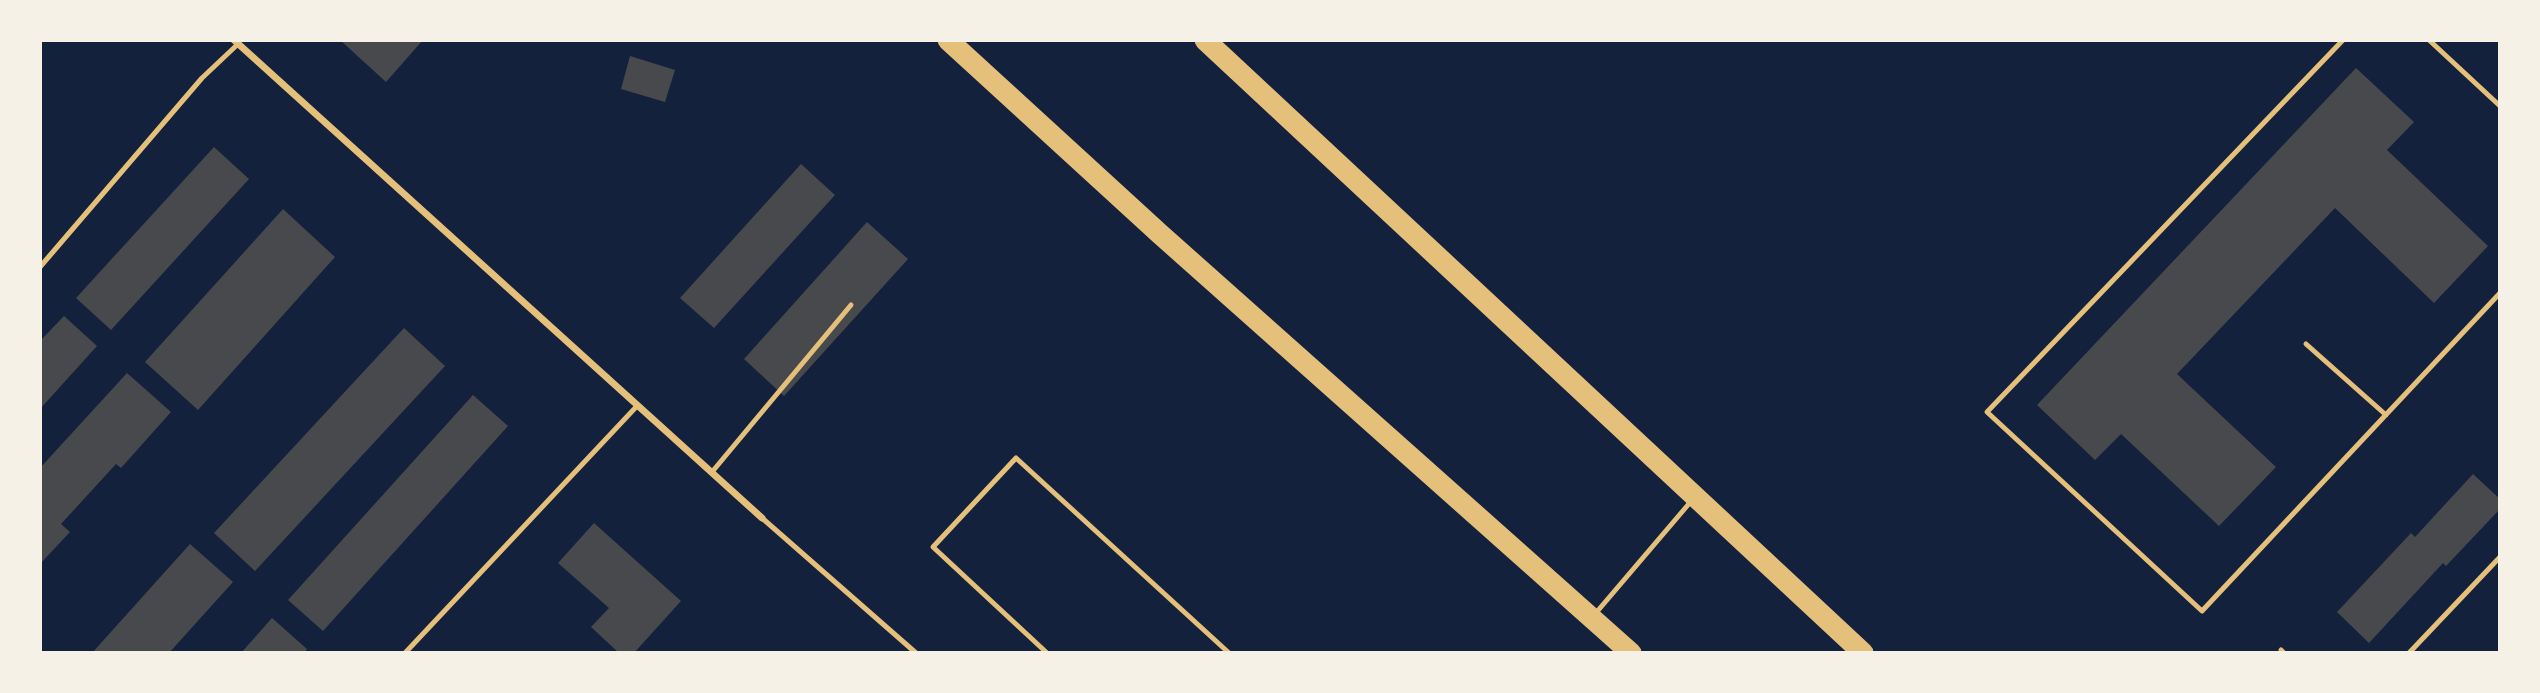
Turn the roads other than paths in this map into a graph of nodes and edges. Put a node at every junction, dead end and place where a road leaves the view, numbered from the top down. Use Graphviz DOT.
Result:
graph roads {
  1 [pos="948,40"];
  2 [pos="1205,40"];
  3 [pos="2343,40"];
  4 [pos="2429,40"];
  5 [pos="236,42"];
  6 [pos="2500,106"];
  7 [pos="40,267"];
  8 [pos="2500,293"];
  9 [pos="851,305"];
  10 [pos="2306,344"];
  11 [pos="637,406"];
  12 [pos="2386,415"];
  13 [pos="712,472"];
  14 [pos="1695,496"];
  15 [pos="762,519"];
  16 [pos="2500,557"];
  17 [pos="1592,618"];
  18 [pos="405,653"];
  19 [pos="916,653"];
  20 [pos="1046,653"];
  21 [pos="1228,653"];
  22 [pos="1631,653"];
  23 [pos="1863,653"];
  24 [pos="2409,653"];
  1 -- 17 [label="highway"];
  2 -- 14 [label="highway"];
  3 -- 12 [label="lane"];
  4 -- 6 [label="lane"];
  5 -- 7 [label="lane"];
  5 -- 11 [label="street"];
  8 -- 12 [label="lane"];
  9 -- 13 [label="lane"];
  10 -- 12 [label="lane"];
  11 -- 13 [label="street"];
  11 -- 18 [label="lane"];
  13 -- 15 [label="street"];
  14 -- 17 [label="lane"];
  14 -- 23 [label="highway"];
  15 -- 19 [label="lane"];
  16 -- 24 [label="lane"];
  17 -- 22 [label="highway"];
  20 -- 21 [label="lane"];
}
